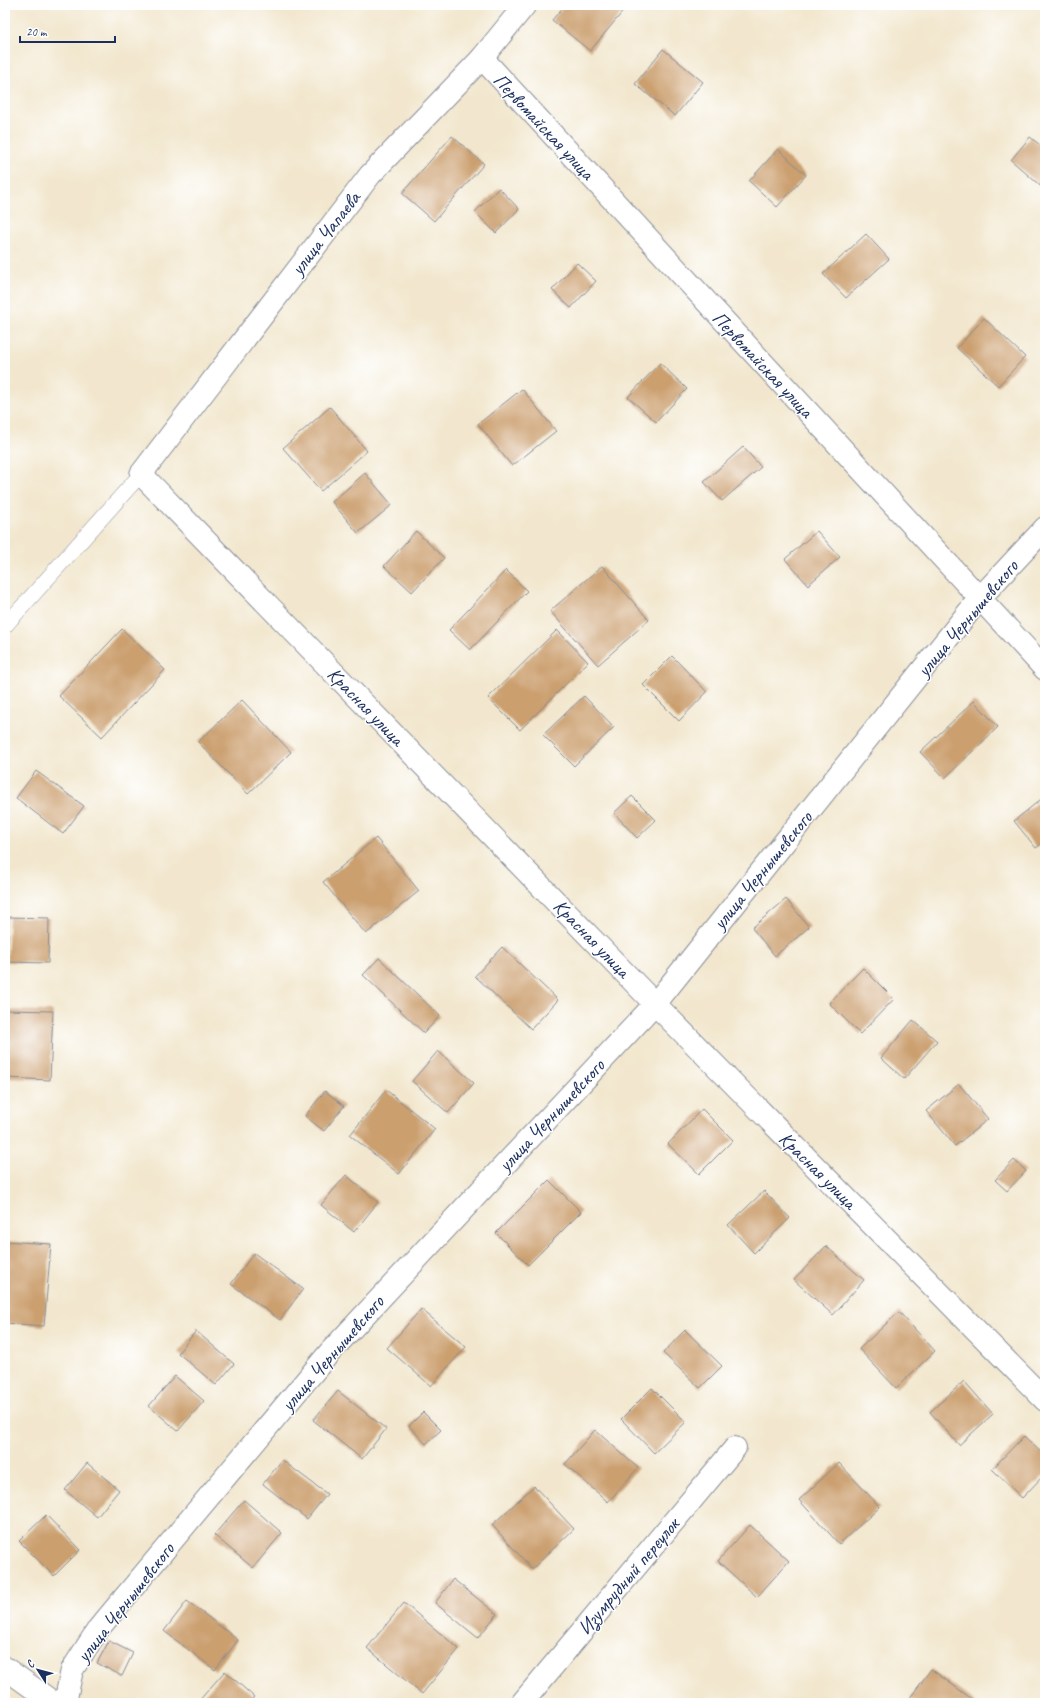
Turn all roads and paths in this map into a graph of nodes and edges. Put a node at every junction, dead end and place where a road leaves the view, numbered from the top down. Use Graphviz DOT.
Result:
graph roads {
  1 [pos="525,5"];
  2 [pos="482,58"];
  3 [pos="141,474"];
  4 [pos="1045,528"];
  5 [pos="979,599"];
  6 [pos="5,626"];
  7 [pos="1045,669"];
  8 [pos="655,1004"];
  9 [pos="1045,1400"];
  10 [pos="734,1448"];
  11 [pos="5,1668"];
  12 [pos="54,1703"];
  13 [pos="64,1703"];
  14 [pos="522,1703"];
  1 -- 2 [label="street, улица Чапаева"];
  2 -- 3 [label="street, улица Чапаева"];
  2 -- 5 [label="street, Первомайская улица"];
  3 -- 6 [label="lane"];
  3 -- 8 [label="street, Красная улица"];
  4 -- 5 [label="street, улица Чернышевского"];
  5 -- 7 [label="street, Первомайская улица"];
  5 -- 8 [label="street, улица Чернышевского"];
  8 -- 9 [label="street, Красная улица"];
  8 -- 13 [label="street, улица Чернышевского"];
  10 -- 14 [label="street, Изумрудный переулок"];
  11 -- 12 [label="street"];
}
